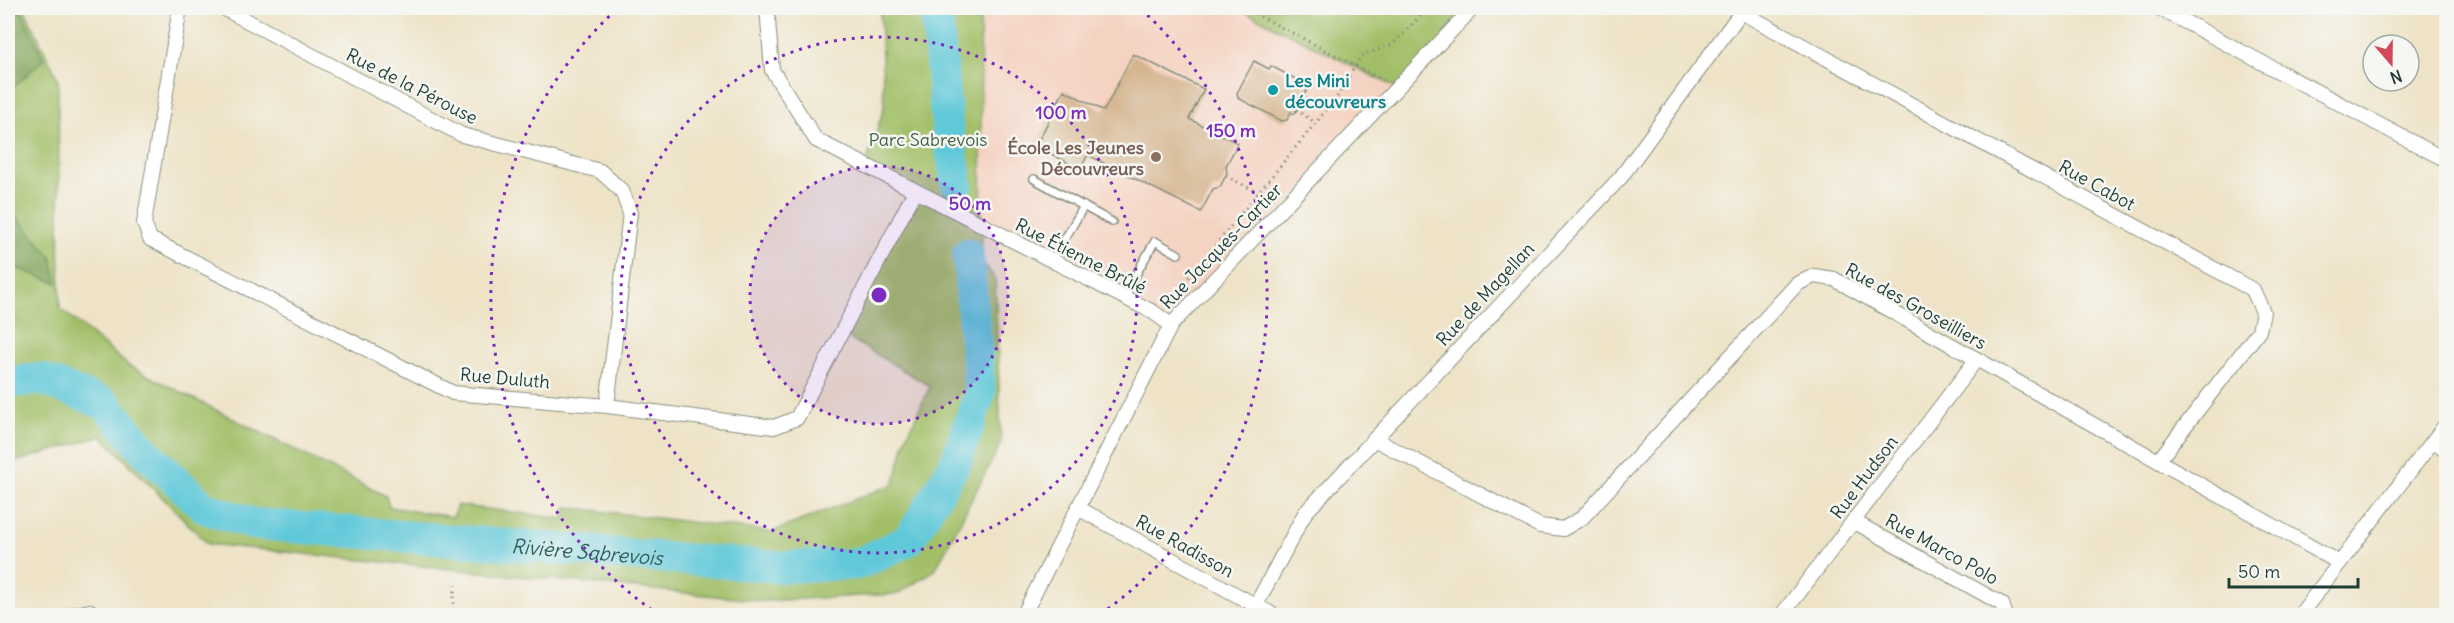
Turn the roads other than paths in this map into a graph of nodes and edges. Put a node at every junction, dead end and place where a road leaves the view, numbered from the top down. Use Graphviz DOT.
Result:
graph roads {
  1 [pos="180,8"];
  2 [pos="223,8"];
  3 [pos="767,8"];
  4 [pos="1473,8"];
  5 [pos="2159,8"];
  6 [pos="1742,10"];
  7 [pos="2446,160"];
  8 [pos="1034,179"];
  9 [pos="915,192"];
  10 [pos="1084,206"];
  11 [pos="1112,222"];
  12 [pos="1178,254"];
  13 [pos="1052,261"];
  14 [pos="1123,297"];
  15 [pos="1171,325"];
  16 [pos="1976,360"];
  17 [pos="607,406"];
  18 [pos="2446,424"];
  19 [pos="1374,439"];
  20 [pos="2434,440"];
  21 [pos="2446,450"];
  22 [pos="2158,461"];
  23 [pos="1078,508"];
  24 [pos="1853,521"];
  25 [pos="2338,562"];
  26 [pos="1256,605"];
  27 [pos="66,615"];
  28 [pos="99,615"];
  29 [pos="1023,615"];
  30 [pos="1275,615"];
  31 [pos="1781,615"];
  32 [pos="2006,615"];
  33 [pos="2299,615"];
  1 -- 17 [label="street, Rue Duluth"];
  2 -- 17 [label="street, Rue de la Pérouse"];
  3 -- 9 [label="street, Rue Étienne Brûlé"];
  4 -- 15 [label="street, Rue Jacques-Cartier"];
  5 -- 7 [label="street"];
  6 -- 19 [label="street, Rue de Magellan"];
  6 -- 22 [label="street, Rue Cabot"];
  8 -- 10 [label="lane"];
  9 -- 13 [label="street, Rue Étienne Brûlé"];
  9 -- 17 [label="street, Rue Duluth"];
  10 -- 11 [label="lane"];
  10 -- 13 [label="lane"];
  12 -- 14 [label="lane"];
  13 -- 14 [label="street, Rue Étienne Brûlé"];
  14 -- 15 [label="street, Rue Étienne Brûlé"];
  15 -- 23 [label="street, Rue Jacques-Cartier"];
  16 -- 19 [label="street, Rue des Groseilliers"];
  16 -- 22 [label="street, Rue des Groseilliers"];
  16 -- 24 [label="street, Rue Hudson"];
  18 -- 20 [label="street"];
  19 -- 26 [label="street, Rue de Magellan"];
  20 -- 21 [label="street"];
  20 -- 25 [label="street"];
  22 -- 25 [label="street, Rue des Groseilliers"];
  23 -- 26 [label="street, Rue Radisson"];
  23 -- 29 [label="street, Rue Jacques-Cartier"];
  24 -- 31 [label="street, Rue Hudson"];
  24 -- 32 [label="street, Rue Marco Polo"];
  25 -- 33 [label="street"];
  26 -- 30 [label="street, Rue Radisson"];
  27 -- 28 [label="street"];
}
